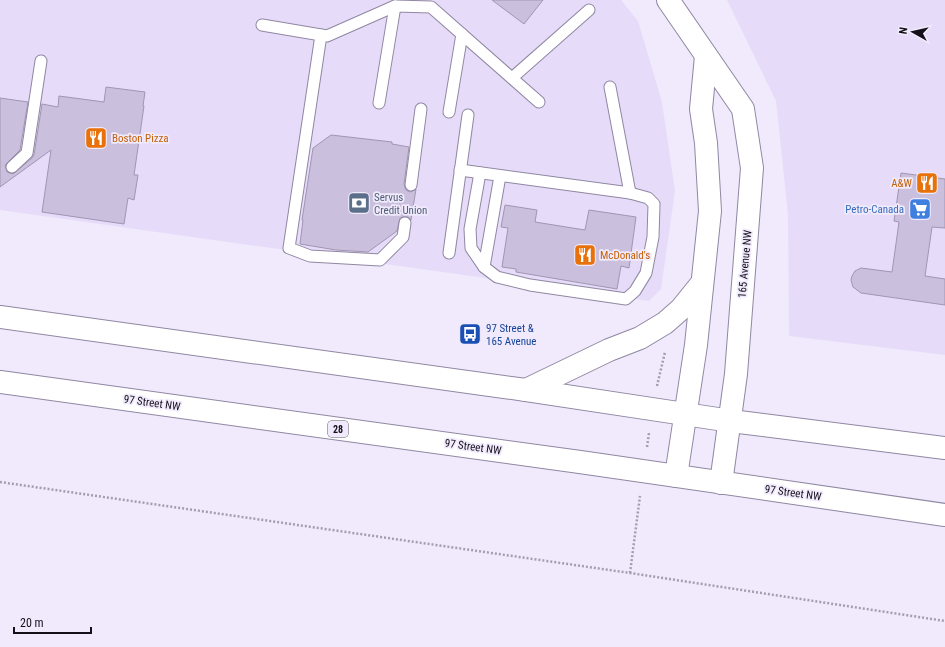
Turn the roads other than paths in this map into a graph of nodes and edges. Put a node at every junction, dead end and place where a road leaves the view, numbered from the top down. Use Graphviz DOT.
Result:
graph roads {
  1 [pos="668,0"];
  2 [pos="395,6"];
  3 [pos="589,10"];
  4 [pos="262,25"];
  5 [pos="462,34"];
  6 [pos="321,35"];
  7 [pos="706,56"];
  8 [pos="41,61"];
  9 [pos="512,78"];
  10 [pos="610,87"];
  11 [pos="539,102"];
  12 [pos="379,103"];
  13 [pos="421,109"];
  14 [pos="448,112"];
  15 [pos="468,115"];
  16 [pos="12,167"];
  17 [pos="460,170"];
  18 [pos="480,173"];
  19 [pos="500,176"];
  20 [pos="411,185"];
  21 [pos="630,193"];
  22 [pos="405,223"];
  23 [pos="449,253"];
  24 [pos="484,267"];
  25 [pos="702,282"];
  26 [pos="0,317"];
  27 [pos="0,382"];
  28 [pos="526,390"];
  29 [pos="685,413"];
  30 [pos="731,421"];
  31 [pos="945,448"];
  32 [pos="676,476"];
  33 [pos="721,483"];
  34 [pos="945,515"];
  1 -- 7 [label="main road, 165 Avenue NW"];
  2 -- 5 [label="lane"];
  2 -- 6 [label="lane"];
  2 -- 12 [label="lane"];
  3 -- 9 [label="lane"];
  4 -- 6 [label="lane"];
  5 -- 9 [label="lane"];
  5 -- 14 [label="lane"];
  6 -- 22 [label="lane"];
  7 -- 25 [label="main road"];
  7 -- 30 [label="main road, 165 Avenue NW"];
  8 -- 16 [label="lane"];
  9 -- 11 [label="lane"];
  10 -- 21 [label="lane"];
  13 -- 20 [label="lane"];
  15 -- 17 [label="lane"];
  17 -- 18 [label="lane"];
  17 -- 23 [label="lane"];
  18 -- 19 [label="lane"];
  18 -- 24 [label="lane"];
  19 -- 21 [label="lane"];
  19 -- 24 [label="lane"];
  21 -- 24 [label="lane"];
  25 -- 28 [label="main road"];
  25 -- 29 [label="main road"];
  26 -- 28 [label="main road"];
  27 -- 32 [label="main road, 97 Street NW / 28"];
  28 -- 29 [label="main road"];
  29 -- 30 [label="main road"];
  29 -- 32 [label="main road"];
  30 -- 31 [label="main road"];
  30 -- 33 [label="main road, 165 Avenue NW"];
  32 -- 33 [label="main road, 97 Street NW"];
  33 -- 34 [label="main road, 97 Street NW"];
}
